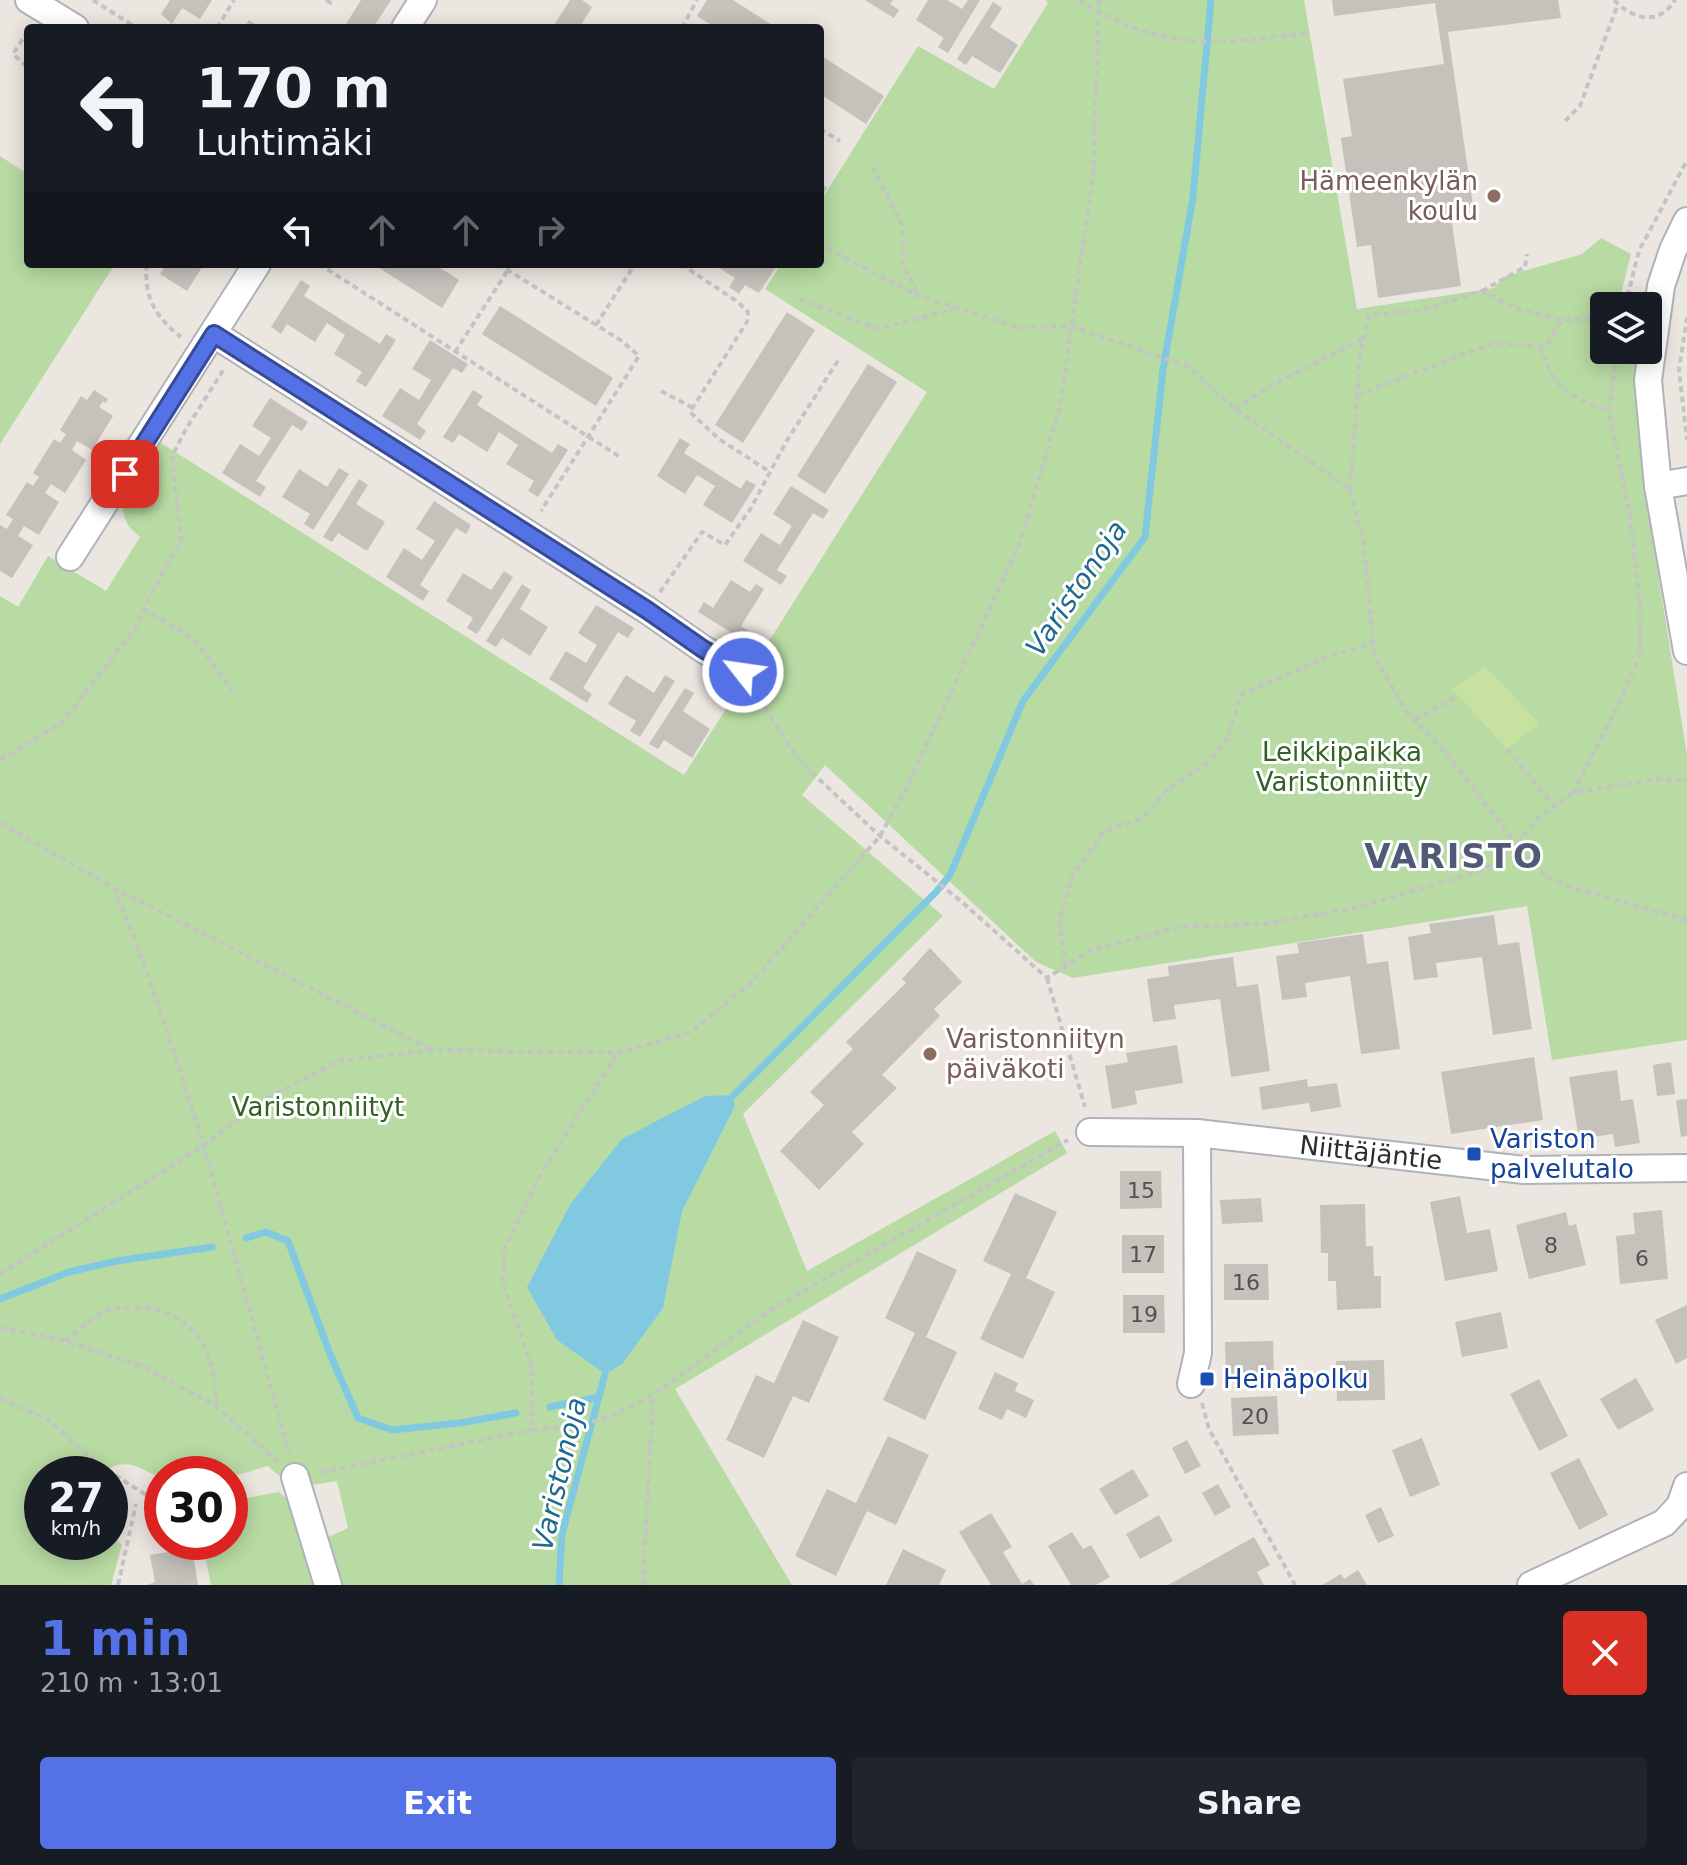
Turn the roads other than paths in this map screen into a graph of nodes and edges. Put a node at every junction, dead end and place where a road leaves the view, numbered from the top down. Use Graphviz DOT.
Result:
graph roads {
  1 [pos="29,0"];
  2 [pos="423,0"];
  3 [pos="68,24"];
  4 [pos="408,24"];
  5 [pos="1687,221"];
  6 [pos="255,268"];
  7 [pos="208,344"];
  8 [pos="1687,481"];
  9 [pos="1658,486"];
  10 [pos="70,557"];
  11 [pos="1687,651"];
  12 [pos="743,672"];
  13 [pos="1090,1132"];
  14 [pos="1197,1133"];
  15 [pos="1687,1168"];
  16 [pos="1191,1384"];
  17 [pos="295,1477"];
  18 [pos="1687,1486"];
  19 [pos="328,1585"];
  20 [pos="1531,1585"];
  1 -- 3 [label="street"];
  2 -- 4 [label="street"];
  5 -- 9 [label="street"];
  6 -- 7 [label="street"];
  7 -- 10 [label="street"];
  7 -- 12 [label="street"];
  8 -- 9 [label="street"];
  9 -- 11 [label="street"];
  13 -- 14 [label="street, Niittäjäntie"];
  14 -- 15 [label="street, Niittäjäntie"];
  14 -- 16 [label="street"];
  17 -- 19 [label="street"];
  18 -- 20 [label="street"];
}
